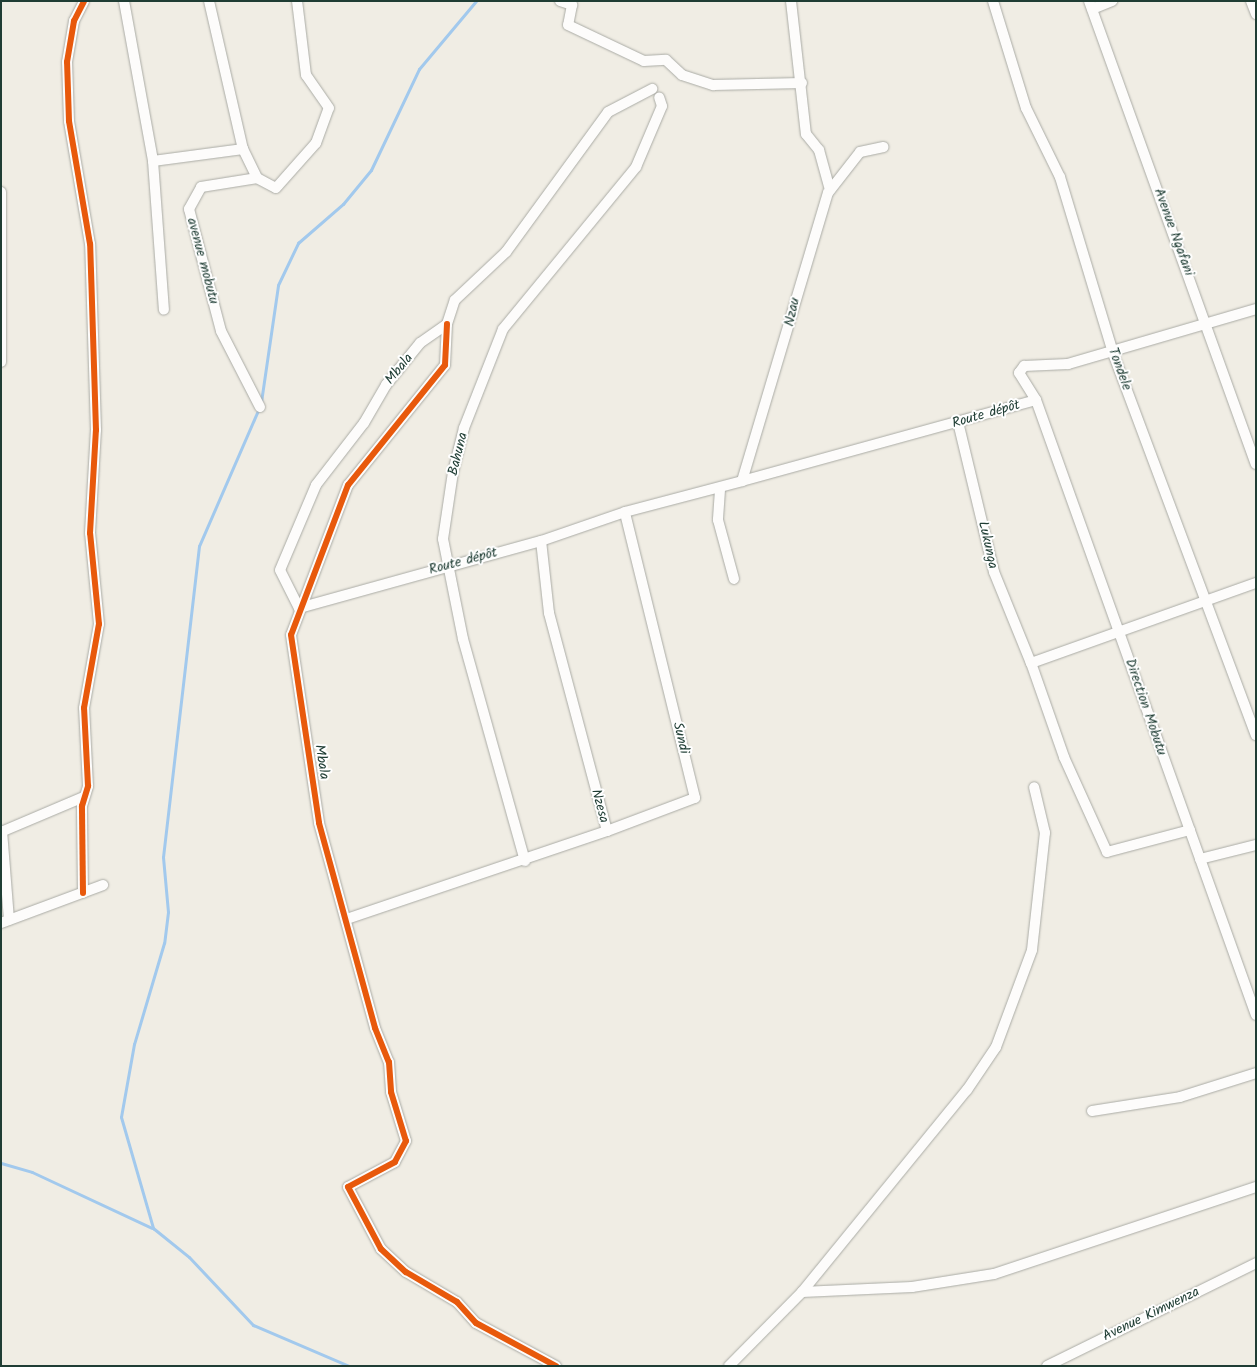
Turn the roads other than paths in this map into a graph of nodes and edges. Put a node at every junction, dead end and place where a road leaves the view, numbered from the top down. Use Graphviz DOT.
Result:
graph roads {
  1 [pos="84,1"];
  2 [pos="124,1"];
  3 [pos="209,1"];
  4 [pos="297,1"];
  5 [pos="560,1"];
  6 [pos="791,1"];
  7 [pos="993,1"];
  8 [pos="1112,1"];
  9 [pos="1250,1"];
  10 [pos="1090,5"];
  11 [pos="1256,14"];
  12 [pos="802,83"];
  13 [pos="883,147"];
  14 [pos="243,149"];
  15 [pos="153,161"];
  16 [pos="257,178"];
  17 [pos="830,190"];
  18 [pos="1,192"];
  19 [pos="1256,309"];
  20 [pos="164,310"];
  21 [pos="447,324"];
  22 [pos="1208,324"];
  23 [pos="1113,353"];
  24 [pos="1,362"];
  25 [pos="1036,400"];
  26 [pos="260,407"];
  27 [pos="958,422"];
  28 [pos="1256,464"];
  29 [pos="742,481"];
  30 [pos="720,490"];
  31 [pos="625,512"];
  32 [pos="541,541"];
  33 [pos="448,564"];
  34 [pos="734,579"];
  35 [pos="1256,584"];
  36 [pos="1207,601"];
  37 [pos="299,608"];
  38 [pos="1119,632"];
  39 [pos="1031,663"];
  40 [pos="1256,736"];
  41 [pos="1034,787"];
  42 [pos="84,798"];
  43 [pos="1190,830"];
  44 [pos="607,831"];
  45 [pos="2,832"];
  46 [pos="1256,845"];
  47 [pos="1200,859"];
  48 [pos="525,861"];
  49 [pos="103,886"];
  50 [pos="83,893"];
  51 [pos="347,919"];
  52 [pos="5,921"];
  53 [pos="1256,1015"];
  54 [pos="1256,1073"];
  55 [pos="1092,1111"];
  56 [pos="1256,1187"];
  57 [pos="1256,1263"];
  58 [pos="802,1292"];
  59 [pos="556,1366"];
  60 [pos="729,1366"];
  61 [pos="1047,1366"];
  1 -- 42 [label="street"];
  2 -- 15 [label="street"];
  3 -- 14 [label="street"];
  4 -- 16 [label="street, avenue mobutu"];
  5 -- 12 [label="street"];
  6 -- 12 [label="street"];
  7 -- 23 [label="street, Tondele"];
  8 -- 10 [label="street"];
  9 -- 11 [label="street"];
  10 -- 22 [label="street, Avenue Ngafani"];
  12 -- 17 [label="street"];
  13 -- 17 [label="street, Nzau"];
  14 -- 15 [label="street"];
  14 -- 16 [label="street"];
  15 -- 20 [label="street"];
  16 -- 26 [label="street, avenue mobutu"];
  17 -- 29 [label="street, Nzau"];
  18 -- 24 [label="street"];
  19 -- 22 [label="street, Route dépôt"];
  21 -- 33 [label="street, Bahuna"];
  21 -- 37 [label="street"];
  21 -- 37 [label="street, Mbala"];
  22 -- 23 [label="street, Route dépôt"];
  22 -- 28 [label="street, Avenue Ngafani"];
  23 -- 25 [label="street, Route dépôt"];
  23 -- 36 [label="street, Tondele"];
  25 -- 27 [label="street, Route dépôt"];
  25 -- 38 [label="street, Direction Mobutu"];
  27 -- 29 [label="street, Route dépôt"];
  27 -- 39 [label="street, Lukunga"];
  29 -- 30 [label="street"];
  30 -- 31 [label="street"];
  30 -- 34 [label="street"];
  31 -- 32 [label="street, Route dépôt"];
  31 -- 44 [label="street, Sundi"];
  32 -- 33 [label="street, Route dépôt"];
  32 -- 44 [label="street, Nzesa"];
  33 -- 37 [label="street, Route dépôt"];
  33 -- 48 [label="street, Bahuna"];
  35 -- 36 [label="street"];
  36 -- 38 [label="street"];
  36 -- 40 [label="street, Tondele"];
  37 -- 51 [label="street, Mbala"];
  38 -- 39 [label="street"];
  38 -- 43 [label="street, Direction Mobutu"];
  39 -- 43 [label="street, Lukunga"];
  41 -- 58 [label="street"];
  42 -- 45 [label="street"];
  42 -- 50 [label="street"];
  43 -- 47 [label="street, Direction Mobutu"];
  44 -- 48 [label="street, Nzesa"];
  45 -- 52 [label="street"];
  46 -- 47 [label="street"];
  47 -- 53 [label="street, Direction Mobutu"];
  48 -- 51 [label="street, Nzesa"];
  49 -- 50 [label="street"];
  50 -- 52 [label="street"];
  51 -- 59 [label="street, Mbala"];
  54 -- 55 [label="street"];
  56 -- 58 [label="street"];
  57 -- 61 [label="street, Avenue Kimwenza"];
  58 -- 60 [label="street"];
}
